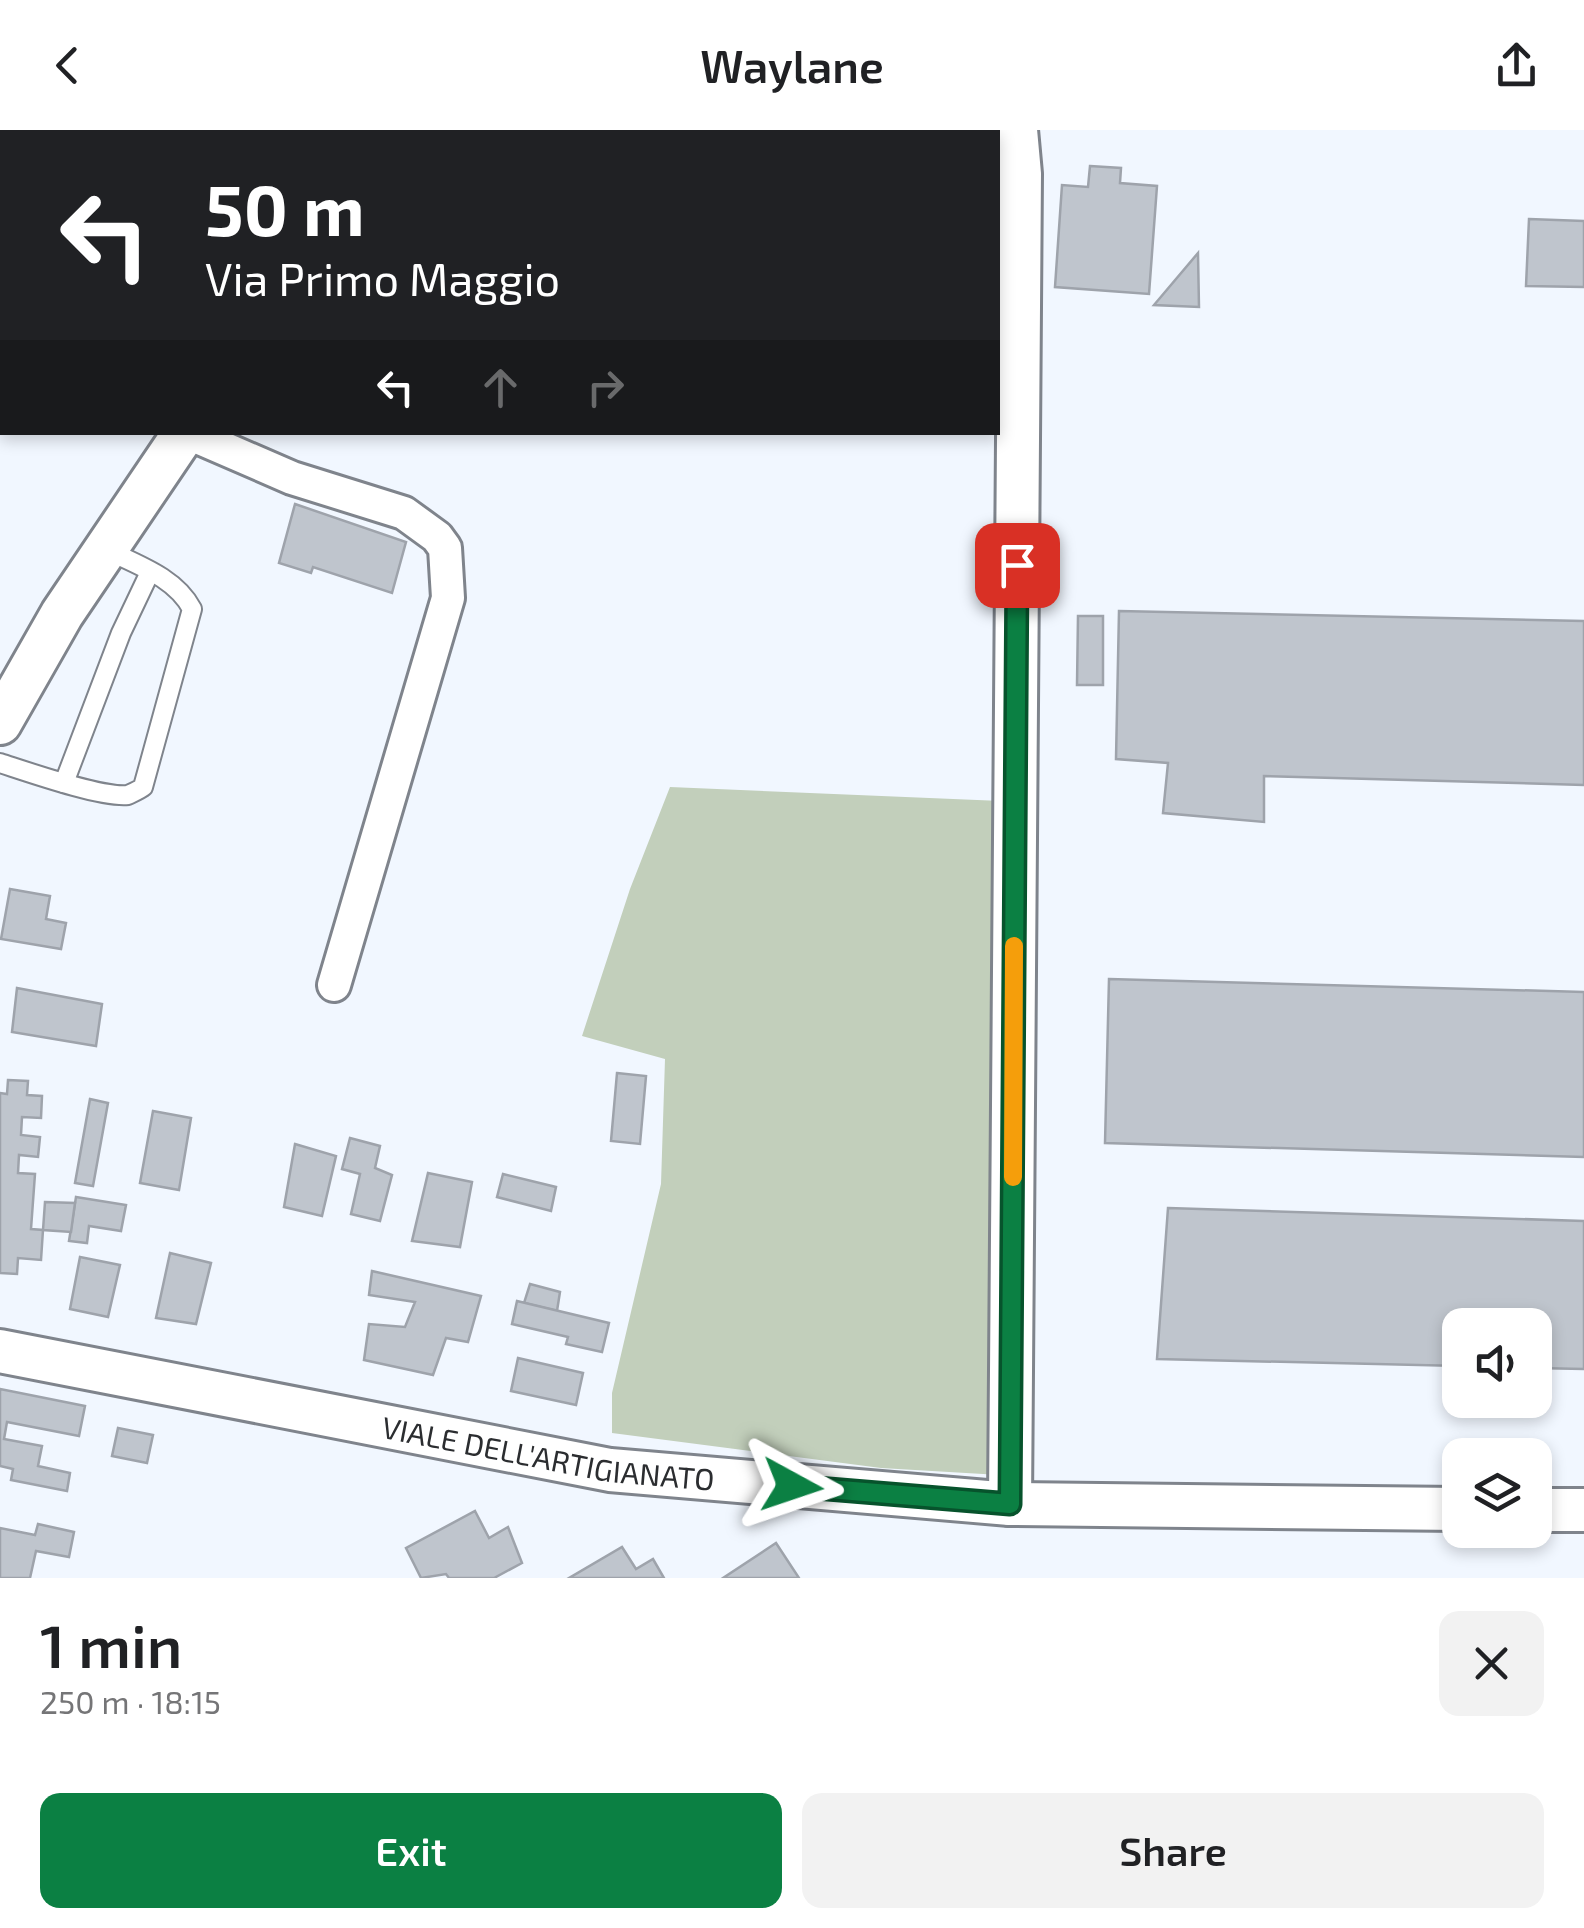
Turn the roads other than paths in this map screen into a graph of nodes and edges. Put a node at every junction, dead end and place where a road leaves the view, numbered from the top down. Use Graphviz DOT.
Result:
graph roads {
  1 [pos="1016,130"];
  2 [pos="184,435"];
  3 [pos="193,435"];
  4 [pos="106,550"];
  5 [pos="150,572"];
  6 [pos="0,723"];
  7 [pos="0,763"];
  8 [pos="64,783"];
  9 [pos="334,984"];
  10 [pos="0,1350"];
  11 [pos="1010,1504"];
  12 [pos="1442,1509"];
  13 [pos="1552,1510"];
  14 [pos="1584,1510"];
  1 -- 11 [label="street"];
  2 -- 4 [label="street"];
  3 -- 9 [label="street"];
  4 -- 5 [label="lane"];
  4 -- 6 [label="street"];
  5 -- 8 [label="lane"];
  5 -- 8 [label="lane"];
  7 -- 8 [label="lane"];
  10 -- 11 [label="street, VIALE DELL'ARTIGIANATO"];
  11 -- 12 [label="street, VIALE DELL'ARTIGIANATO"];
  13 -- 14 [label="street"];
}
